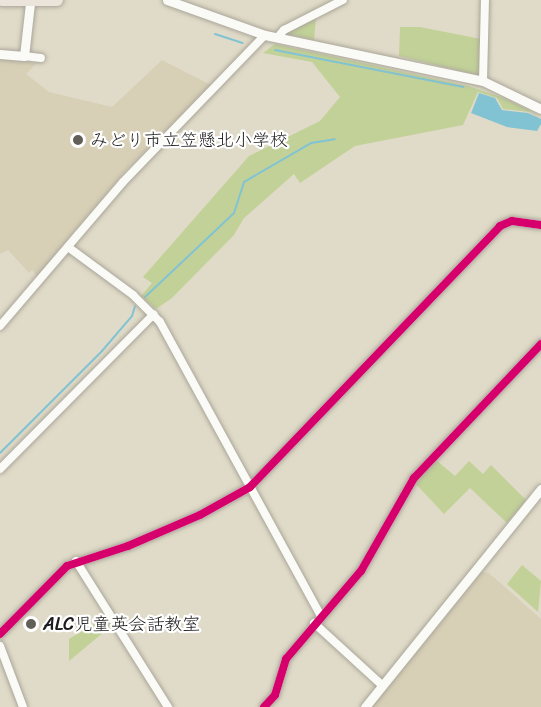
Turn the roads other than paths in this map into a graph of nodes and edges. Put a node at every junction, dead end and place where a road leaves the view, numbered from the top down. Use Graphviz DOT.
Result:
graph roads {
  1 [pos="2,0"];
  2 [pos="57,0"];
  3 [pos="167,0"];
  4 [pos="343,0"];
  5 [pos="485,0"];
  6 [pos="30,3"];
  7 [pos="265,35"];
  8 [pos="277,38"];
  9 [pos="0,54"];
  10 [pos="24,56"];
  11 [pos="41,58"];
  12 [pos="483,81"];
  13 [pos="541,109"];
  14 [pos="541,225"];
  15 [pos="68,247"];
  16 [pos="154,315"];
  17 [pos="0,327"];
  18 [pos="541,344"];
  19 [pos="0,469"];
  20 [pos="250,487"];
  21 [pos="541,489"];
  22 [pos="76,561"];
  23 [pos="320,614"];
  24 [pos="314,623"];
  25 [pos="0,634"];
  26 [pos="0,646"];
  27 [pos="383,686"];
  28 [pos="23,707"];
  29 [pos="168,707"];
  30 [pos="264,707"];
  31 [pos="365,707"];
  1 -- 6 [label="main road"];
  2 -- 6 [label="main road"];
  3 -- 7 [label="street"];
  4 -- 8 [label="street"];
  5 -- 12 [label="street"];
  6 -- 10 [label="street"];
  7 -- 8 [label="street"];
  7 -- 15 [label="street"];
  8 -- 12 [label="street"];
  9 -- 10 [label="street"];
  10 -- 11 [label="street"];
  12 -- 13 [label="street"];
  14 -- 20 [label="street"];
  15 -- 16 [label="street"];
  15 -- 17 [label="street"];
  16 -- 19 [label="street"];
  16 -- 20 [label="street"];
  18 -- 23 [label="street"];
  20 -- 22 [label="street"];
  20 -- 23 [label="street"];
  21 -- 27 [label="street"];
  22 -- 25 [label="street"];
  22 -- 29 [label="street"];
  23 -- 24 [label="street"];
  24 -- 27 [label="street"];
  24 -- 30 [label="street"];
  26 -- 28 [label="street"];
  27 -- 31 [label="street"];
}
